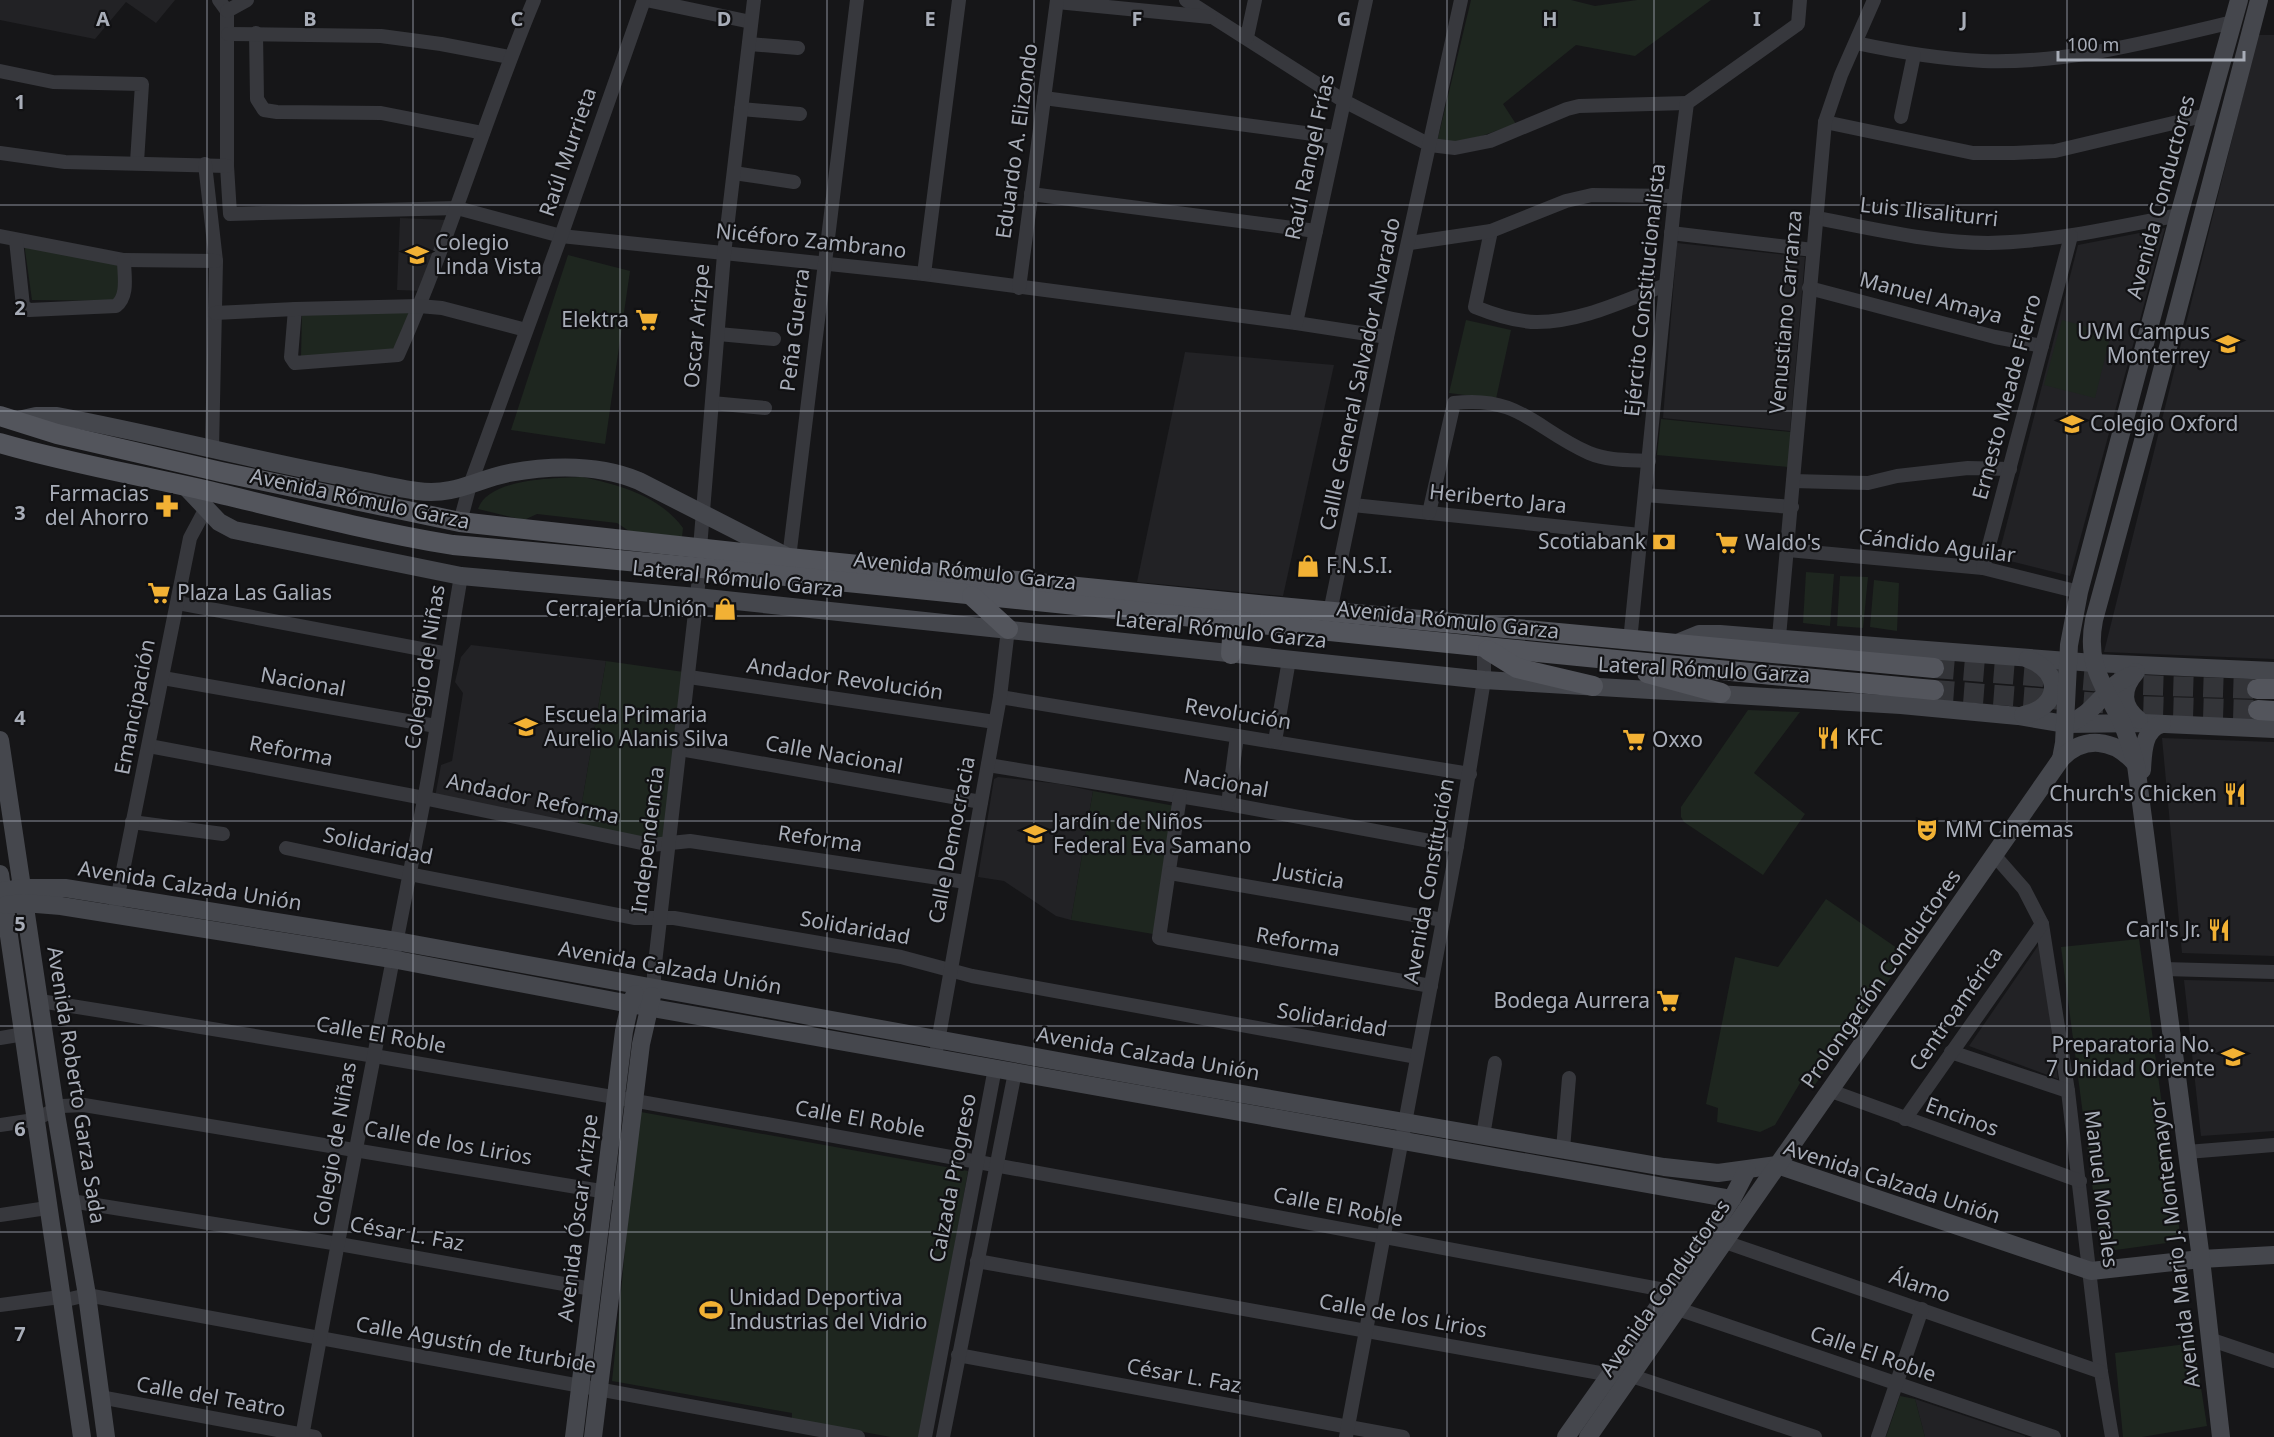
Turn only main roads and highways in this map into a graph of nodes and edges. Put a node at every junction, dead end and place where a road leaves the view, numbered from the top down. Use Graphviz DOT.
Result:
graph roads {
  1 [pos="7,418"];
  2 [pos="0,443"];
  3 [pos="972,596"];
  4 [pos="1233,622"];
  5 [pos="1008,629"];
  6 [pos="1485,648"];
  7 [pos="1231,654"];
  8 [pos="1611,661"];
  9 [pos="1934,668"];
  10 [pos="1593,686"];
  11 [pos="1934,690"];
  12 [pos="1721,693"];
  1 -- 9 [label="main road, Avenida Rómulo Garza"];
  2 -- 3 [label="main road, Avenida Rómulo Garza"];
  3 -- 4 [label="main road, Avenida Rómulo Garza"];
  3 -- 5 [label="main road"];
  4 -- 6 [label="main road, Avenida Rómulo Garza"];
  4 -- 7 [label="main road"];
  6 -- 8 [label="main road, Avenida Rómulo Garza"];
  6 -- 10 [label="main road"];
  8 -- 11 [label="main road, Avenida Rómulo Garza"];
  8 -- 12 [label="main road"];
}
